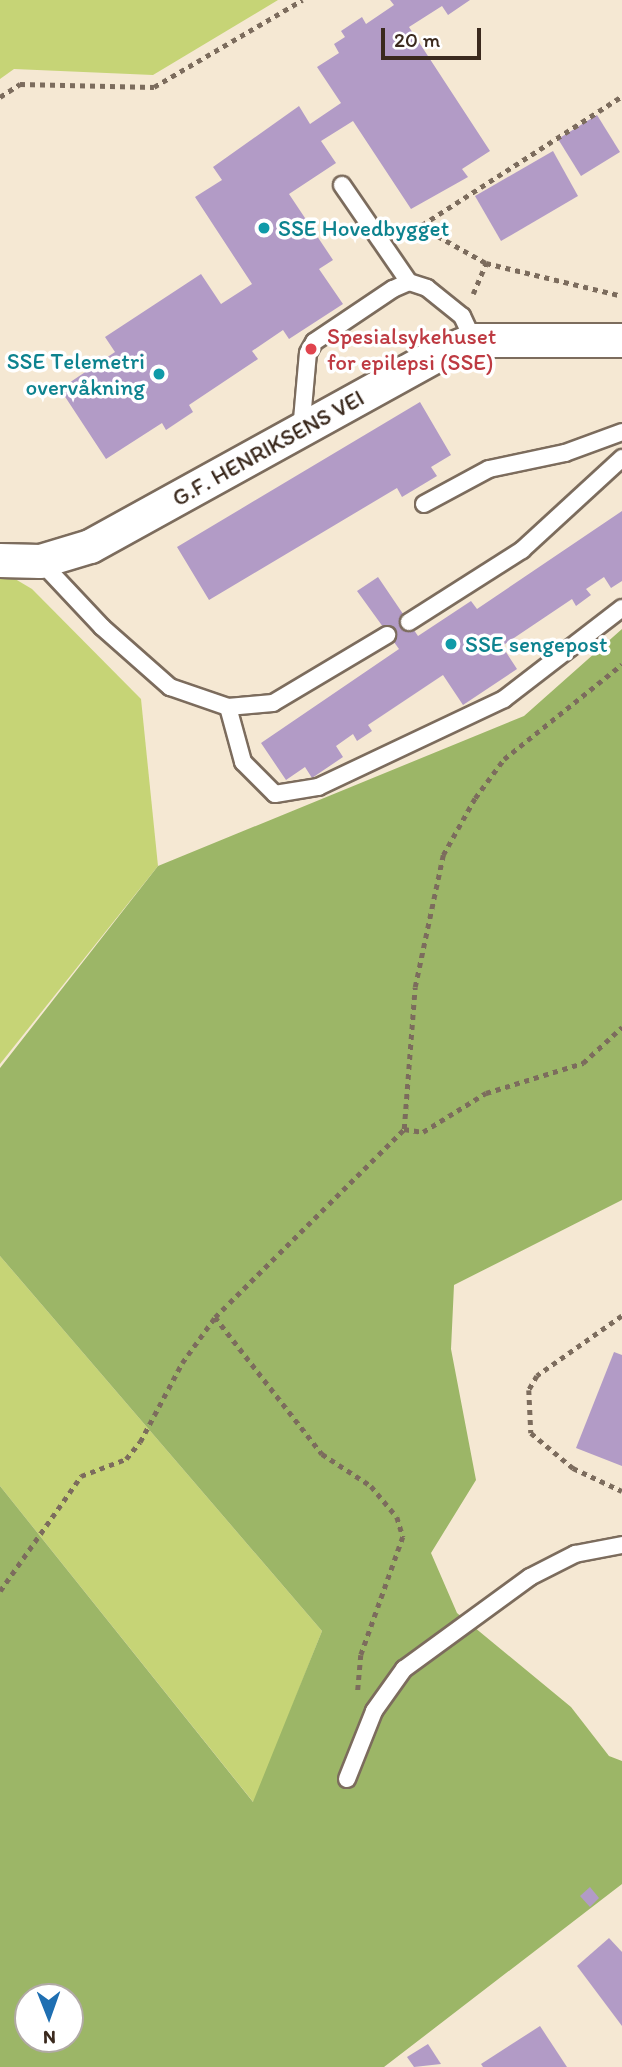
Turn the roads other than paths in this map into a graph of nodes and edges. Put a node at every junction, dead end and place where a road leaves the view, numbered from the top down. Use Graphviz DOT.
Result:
graph roads {
  1 [pos="342,185"];
  2 [pos="409,282"];
  3 [pos="468,328"];
  4 [pos="622,340"];
  5 [pos="301,431"];
  6 [pos="622,432"];
  7 [pos="622,458"];
  8 [pos="424,504"];
  9 [pos="0,560"];
  10 [pos="40,561"];
  11 [pos="622,608"];
  12 [pos="409,622"];
  13 [pos="387,635"];
  14 [pos="228,707"];
  15 [pos="622,1545"];
  16 [pos="347,1779"];
  1 -- 2 [label="lane"];
  2 -- 3 [label="lane"];
  2 -- 5 [label="lane"];
  3 -- 4 [label="street, G.F. HENRIKSENS VEI"];
  3 -- 5 [label="street, G.F. HENRIKSENS VEI"];
  5 -- 10 [label="street, G.F. HENRIKSENS VEI"];
  6 -- 8 [label="lane"];
  7 -- 12 [label="lane"];
  9 -- 10 [label="street, G.F. HENRIKSENS VEI"];
  10 -- 14 [label="lane"];
  11 -- 14 [label="lane"];
  13 -- 14 [label="lane"];
  15 -- 16 [label="lane"];
}
